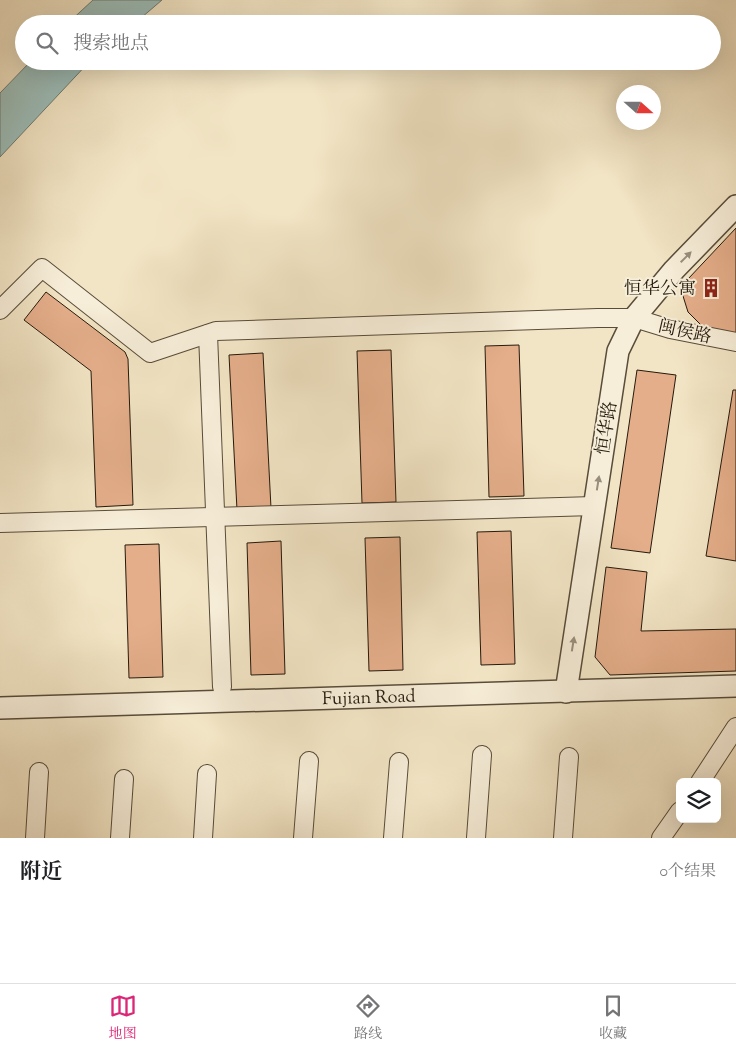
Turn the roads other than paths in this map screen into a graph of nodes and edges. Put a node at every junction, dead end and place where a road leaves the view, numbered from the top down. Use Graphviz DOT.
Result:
graph roads {
  1 [pos="736,206"];
  2 [pos="0,310"];
  3 [pos="634,318"];
  4 [pos="208,334"];
  5 [pos="736,342"];
  6 [pos="594,506"];
  7 [pos="216,517"];
  8 [pos="0,524"];
  9 [pos="736,686"];
  10 [pos="222,687"];
  11 [pos="566,692"];
  12 [pos="0,708"];
  13 [pos="736,727"];
  14 [pos="482,755"];
  15 [pos="569,757"];
  16 [pos="309,761"];
  17 [pos="399,762"];
  18 [pos="39,772"];
  19 [pos="207,774"];
  20 [pos="703,778"];
  21 [pos="124,779"];
  22 [pos="676,817"];
  23 [pos="35,838"];
  24 [pos="120,838"];
  25 [pos="203,838"];
  26 [pos="303,838"];
  27 [pos="393,838"];
  28 [pos="476,838"];
  29 [pos="564,838"];
  30 [pos="661,838"];
  3 -- 1 [label="street, 恒华路, one-way"];
  2 -- 4 [label="street, 闽侯路"];
  3 -- 4 [label="street, 闽侯路"];
  3 -- 5 [label="street, 闽侯路"];
  6 -- 3 [label="street, 恒华路, one-way"];
  4 -- 7 [label="street"];
  6 -- 7 [label="street"];
  11 -- 6 [label="street, 恒华路, one-way"];
  7 -- 8 [label="street"];
  7 -- 10 [label="street"];
  9 -- 11 [label="street, Fujian Road"];
  11 -- 12 [label="street, Fujian Road"];
  13 -- 20 [label="street"];
  14 -- 28 [label="street"];
  15 -- 29 [label="street"];
  16 -- 26 [label="street"];
  17 -- 27 [label="street"];
  18 -- 23 [label="street"];
  19 -- 25 [label="street"];
  21 -- 24 [label="street"];
  22 -- 30 [label="street"];
}
